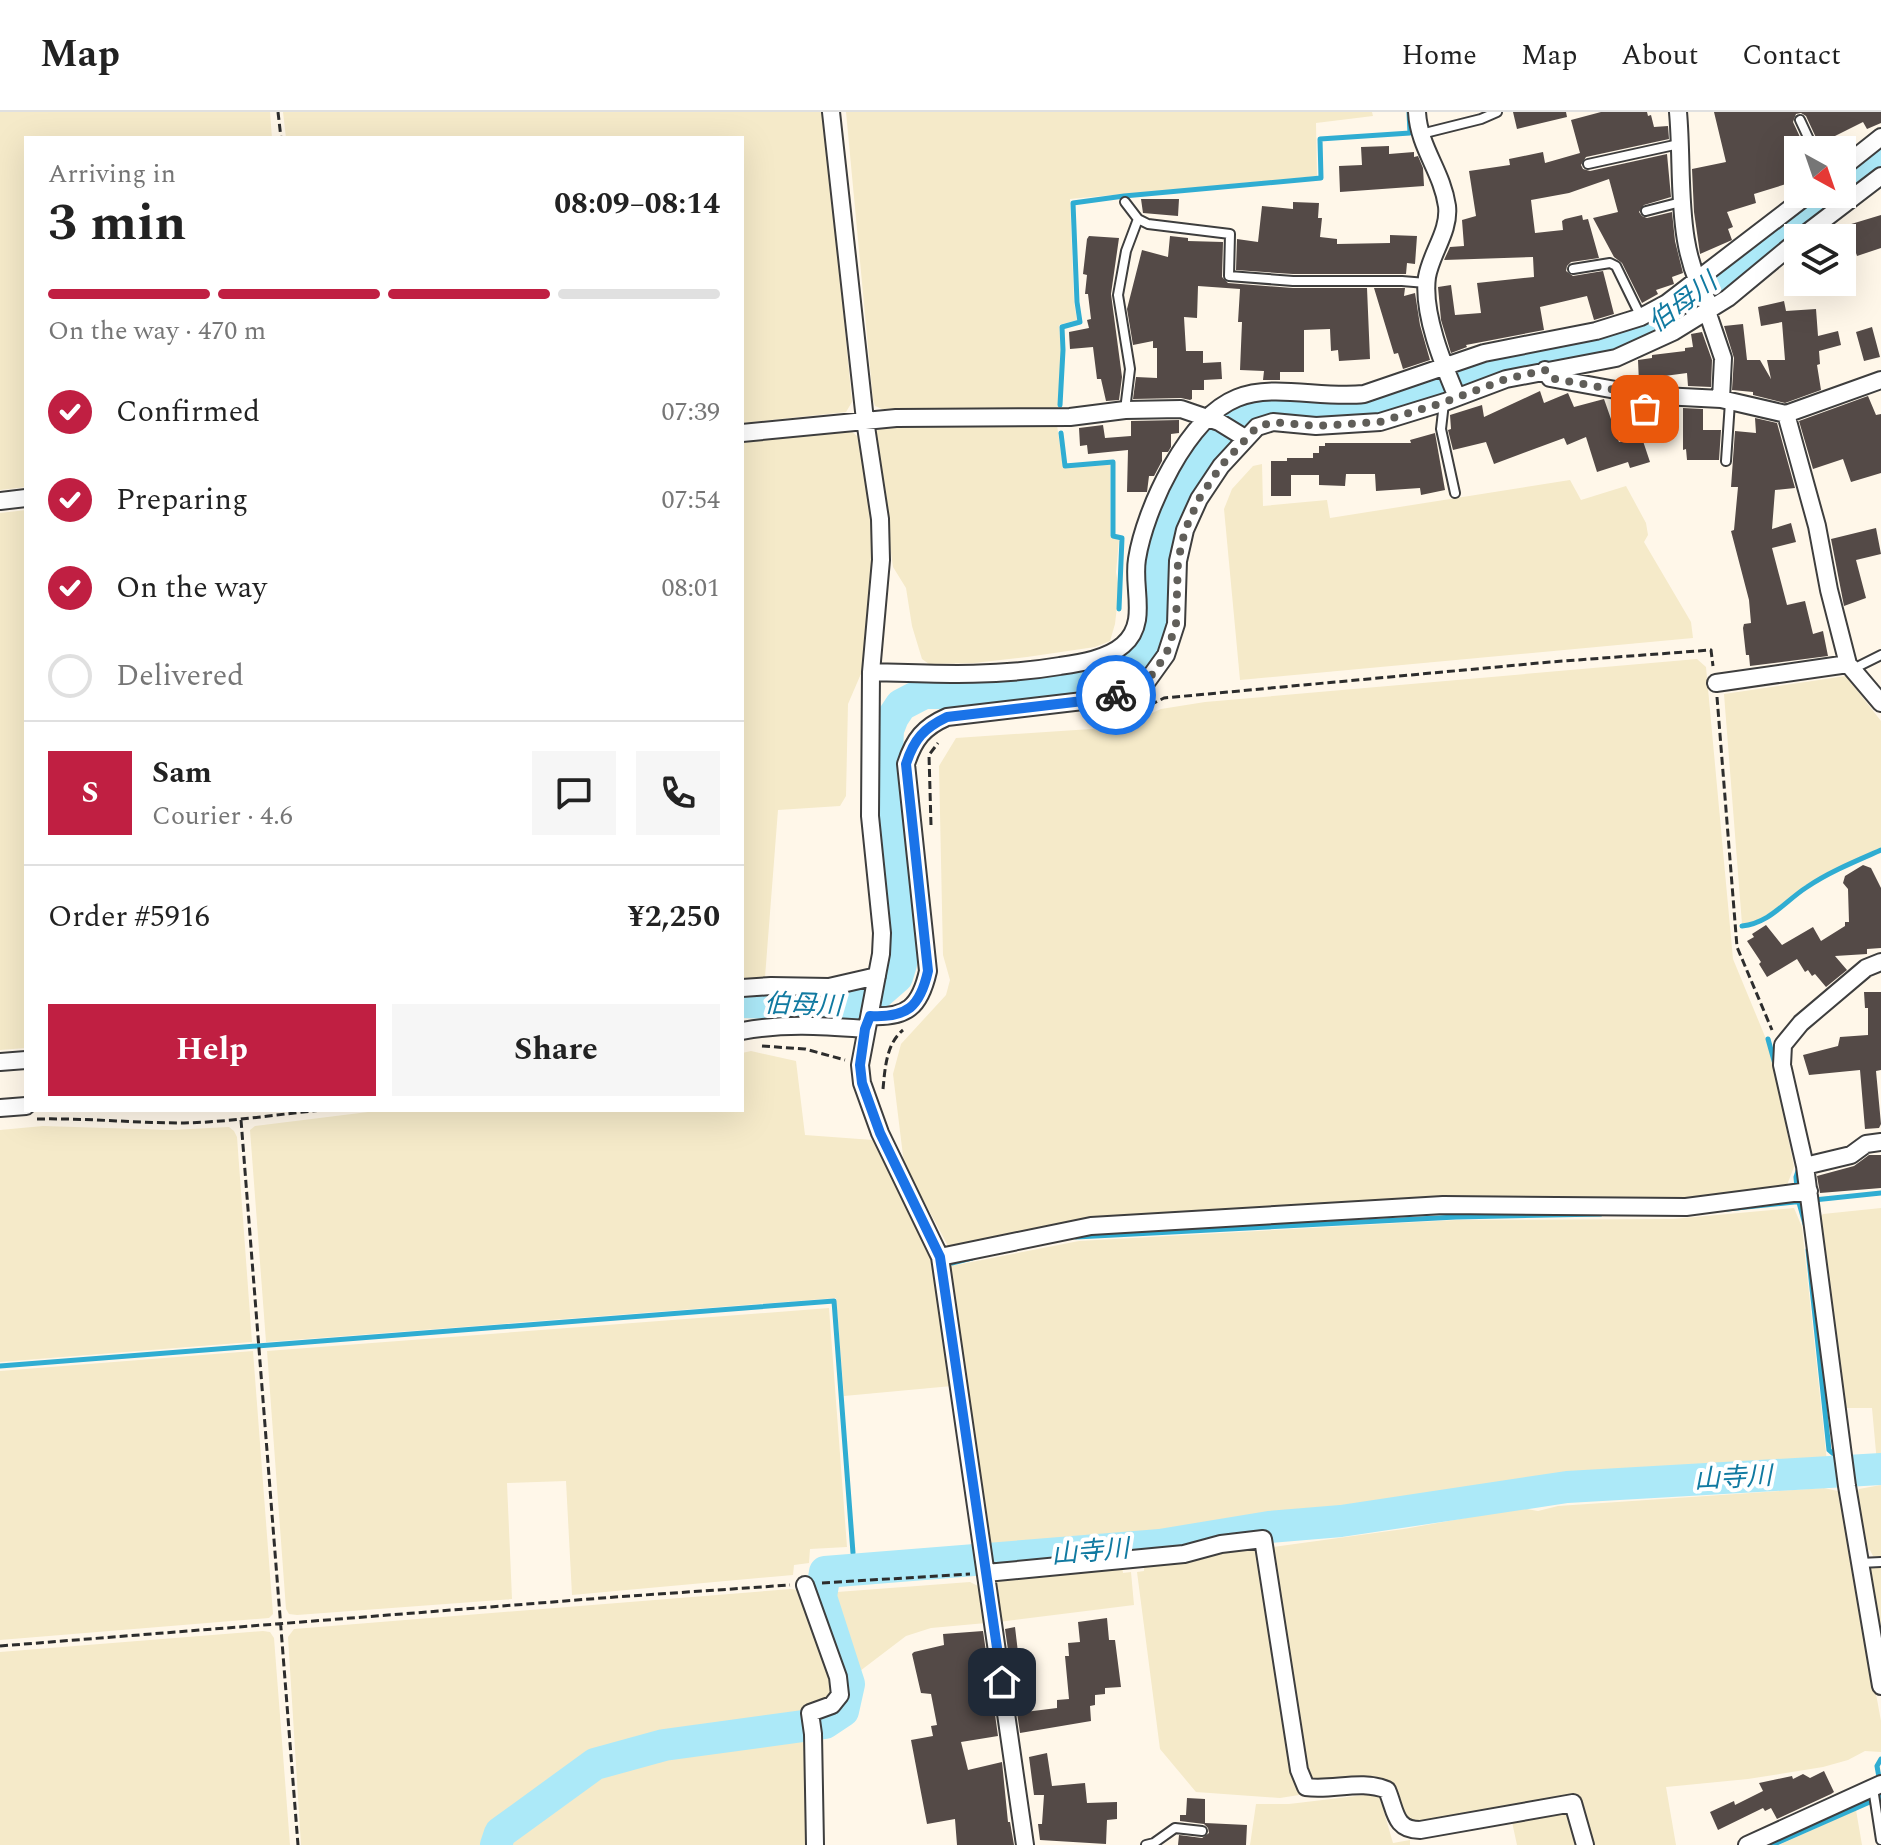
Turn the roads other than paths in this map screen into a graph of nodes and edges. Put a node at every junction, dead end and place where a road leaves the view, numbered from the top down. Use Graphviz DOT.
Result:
graph roads {
  1 [pos="831,112"];
  2 [pos="1417,112"];
  3 [pos="1497,112"];
  4 [pos="1678,112"];
  5 [pos="1800,120"];
  6 [pos="1419,135"];
  7 [pos="1807,136"];
  8 [pos="1881,137"];
  9 [pos="1679,144"];
  10 [pos="1856,157"];
  11 [pos="1588,164"];
  12 [pos="1881,176"];
  13 [pos="1125,202"];
  14 [pos="1682,202"];
  15 [pos="1791,208"];
  16 [pos="1646,211"];
  17 [pos="1138,219"];
  18 [pos="1819,224"];
  19 [pos="1784,251"];
  20 [pos="1573,269"];
  21 [pos="1696,281"];
  22 [pos="1427,284"];
  23 [pos="1710,310"];
  24 [pos="1641,317"];
  25 [pos="1445,368"];
  26 [pos="1545,370"];
  27 [pos="1881,380"];
  28 [pos="1643,395"];
  29 [pos="1451,399"];
  30 [pos="1726,400"];
  31 [pos="1125,410"];
  32 [pos="1786,414"];
  33 [pos="865,420"];
  34 [pos="1213,420"];
  35 [pos="1662,429"];
  36 [pos="744,433"];
  37 [pos="1240,435"];
  38 [pos="1726,461"];
  39 [pos="1455,493"];
  40 [pos="24,498"];
  41 [pos="0,501"];
  42 [pos="1881,655"];
  43 [pos="1850,667"];
  44 [pos="871,672"];
  45 [pos="1716,683"];
  46 [pos="1881,703"];
  47 [pos="1881,962"];
  48 [pos="877,976"];
  49 [pos="744,988"];
  50 [pos="868,1023"];
  51 [pos="746,1038"];
  52 [pos="24,1060"];
  53 [pos="0,1062"];
  54 [pos="0,1108"];
  55 [pos="29,1113"];
  56 [pos="1881,1142"];
  57 [pos="1805,1166"];
  58 [pos="1809,1191"];
  59 [pos="940,1257"];
  60 [pos="1881,1562"];
  61 [pos="1860,1563"];
  62 [pos="986,1573"];
  63 [pos="805,1585"];
  64 [pos="1881,1686"];
  65 [pos="1877,1786"];
  66 [pos="1202,1831"];
  67 [pos="1881,1840"];
  68 [pos="815,1845"];
  69 [pos="1025,1845"];
  70 [pos="1146,1845"];
  71 [pos="1585,1845"];
  72 [pos="1747,1845"];
  1 -- 33 [label="street"];
  2 -- 6 [label="street"];
  3 -- 6 [label="lane"];
  4 -- 9 [label="street"];
  5 -- 7 [label="lane"];
  6 -- 22 [label="street"];
  8 -- 10 [label="street"];
  9 -- 11 [label="lane"];
  9 -- 14 [label="street"];
  12 -- 18 [label="street"];
  13 -- 17 [label="lane"];
  14 -- 16 [label="lane"];
  14 -- 21 [label="street"];
  15 -- 21 [label="street"];
  17 -- 22 [label="lane"];
  17 -- 31 [label="lane"];
  19 -- 23 [label="street"];
  20 -- 24 [label="lane"];
  21 -- 23 [label="street"];
  21 -- 24 [label="street"];
  22 -- 25 [label="street"];
  23 -- 26 [label="street"];
  23 -- 30 [label="street"];
  24 -- 25 [label="street"];
  25 -- 29 [label="street"];
  25 -- 34 [label="street"];
  26 -- 28 [label="street"];
  26 -- 29 [label="street"];
  27 -- 32 [label="street"];
  28 -- 30 [label="street"];
  28 -- 35 [label="lane"];
  29 -- 37 [label="street"];
  29 -- 39 [label="lane"];
  30 -- 32 [label="street"];
  30 -- 38 [label="lane"];
  31 -- 33 [label="street"];
  31 -- 34 [label="street"];
  32 -- 43 [label="street"];
  33 -- 36 [label="street"];
  33 -- 44 [label="street"];
  34 -- 37 [label="street"];
  34 -- 44 [label="street"];
  37 -- 50 [label="street"];
  40 -- 41 [label="street"];
  42 -- 43 [label="lane"];
  43 -- 45 [label="street"];
  43 -- 46 [label="street"];
  44 -- 48 [label="street"];
  47 -- 57 [label="street"];
  48 -- 49 [label="street"];
  48 -- 50 [label="street"];
  50 -- 51 [label="street"];
  50 -- 59 [label="street"];
  52 -- 53 [label="street"];
  54 -- 55 [label="street"];
  56 -- 57 [label="street"];
  57 -- 58 [label="street"];
  58 -- 59 [label="street"];
  58 -- 61 [label="street"];
  59 -- 62 [label="street"];
  60 -- 61 [label="lane"];
  61 -- 64 [label="street"];
  62 -- 69 [label="street"];
  62 -- 71 [label="street"];
  63 -- 68 [label="street"];
  65 -- 67 [label="lane"];
  65 -- 72 [label="street"];
  66 -- 70 [label="lane"];
}
